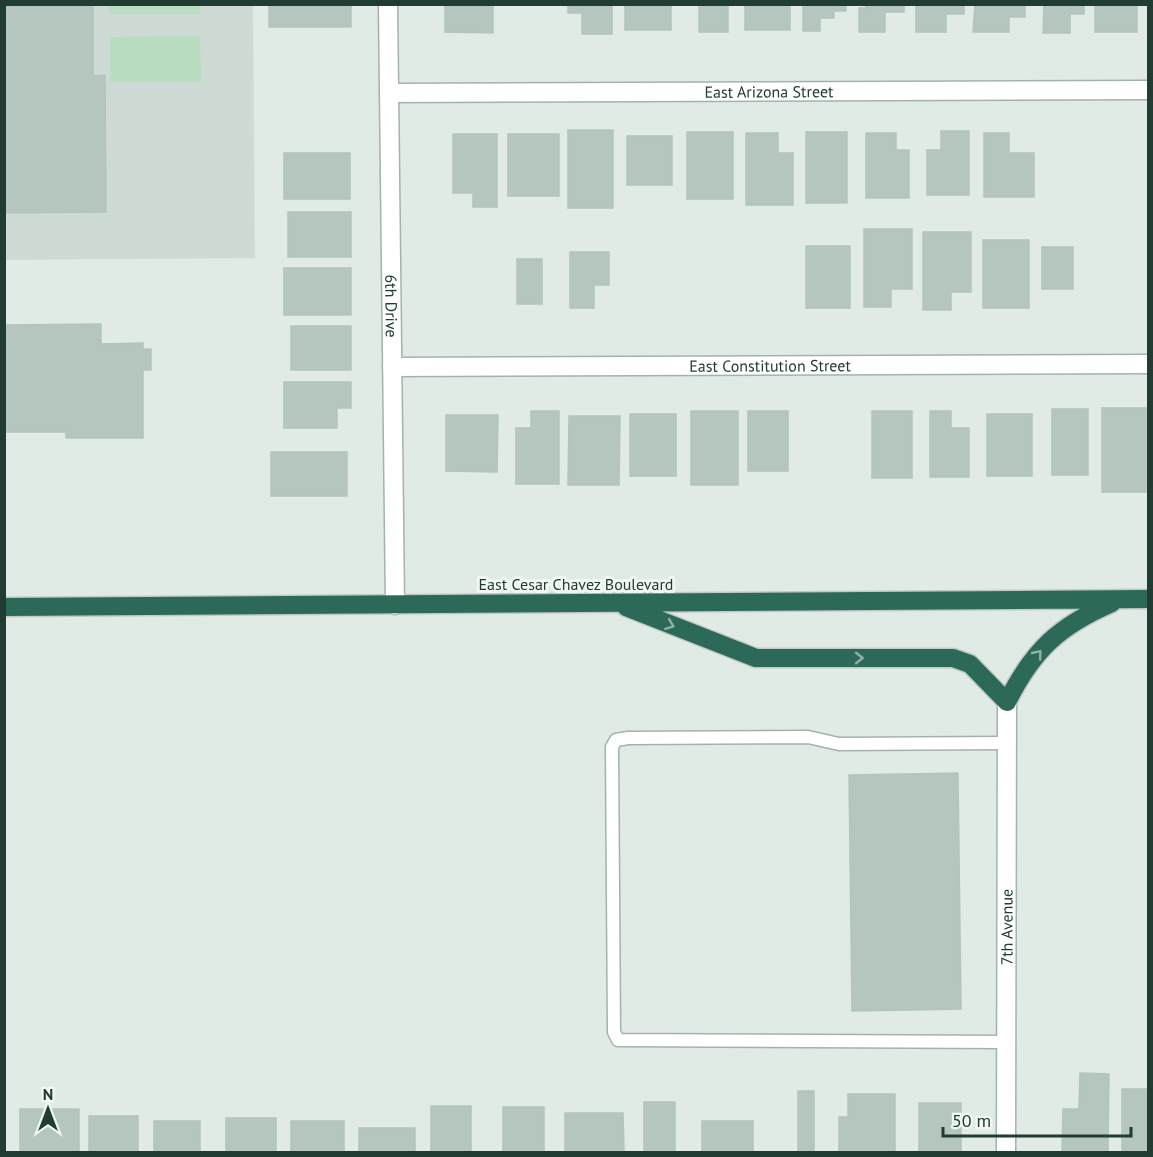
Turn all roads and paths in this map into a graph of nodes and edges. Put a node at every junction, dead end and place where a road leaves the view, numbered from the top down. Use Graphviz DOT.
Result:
graph roads {
  1 [pos="388,4"];
  2 [pos="1149,90"];
  3 [pos="389,93"];
  4 [pos="1149,364"];
  5 [pos="392,367"];
  6 [pos="1120,599"];
  7 [pos="1149,599"];
  8 [pos="616,604"];
  9 [pos="395,605"];
  10 [pos="4,608"];
  11 [pos="1007,702"];
  12 [pos="1006,743"];
  13 [pos="1006,1042"];
  14 [pos="1006,1152"];
  1 -- 3 [label="street, 6th Drive"];
  2 -- 3 [label="street, East Arizona Street"];
  3 -- 5 [label="street, 6th Drive"];
  4 -- 5 [label="street, East Constitution Street"];
  5 -- 9 [label="street, 6th Drive"];
  6 -- 7 [label="highway, East Cesar Chavez Boulevard"];
  6 -- 8 [label="highway, East Cesar Chavez Boulevard"];
  11 -- 6 [label="highway, one-way"];
  8 -- 9 [label="highway, East Cesar Chavez Boulevard"];
  8 -- 11 [label="highway, one-way"];
  9 -- 10 [label="highway, East Cesar Chavez Boulevard"];
  11 -- 12 [label="street, 7th Avenue"];
  12 -- 13 [label="street, 7th Avenue"];
  12 -- 13 [label="lane"];
  13 -- 14 [label="street, 7th Avenue"];
}
